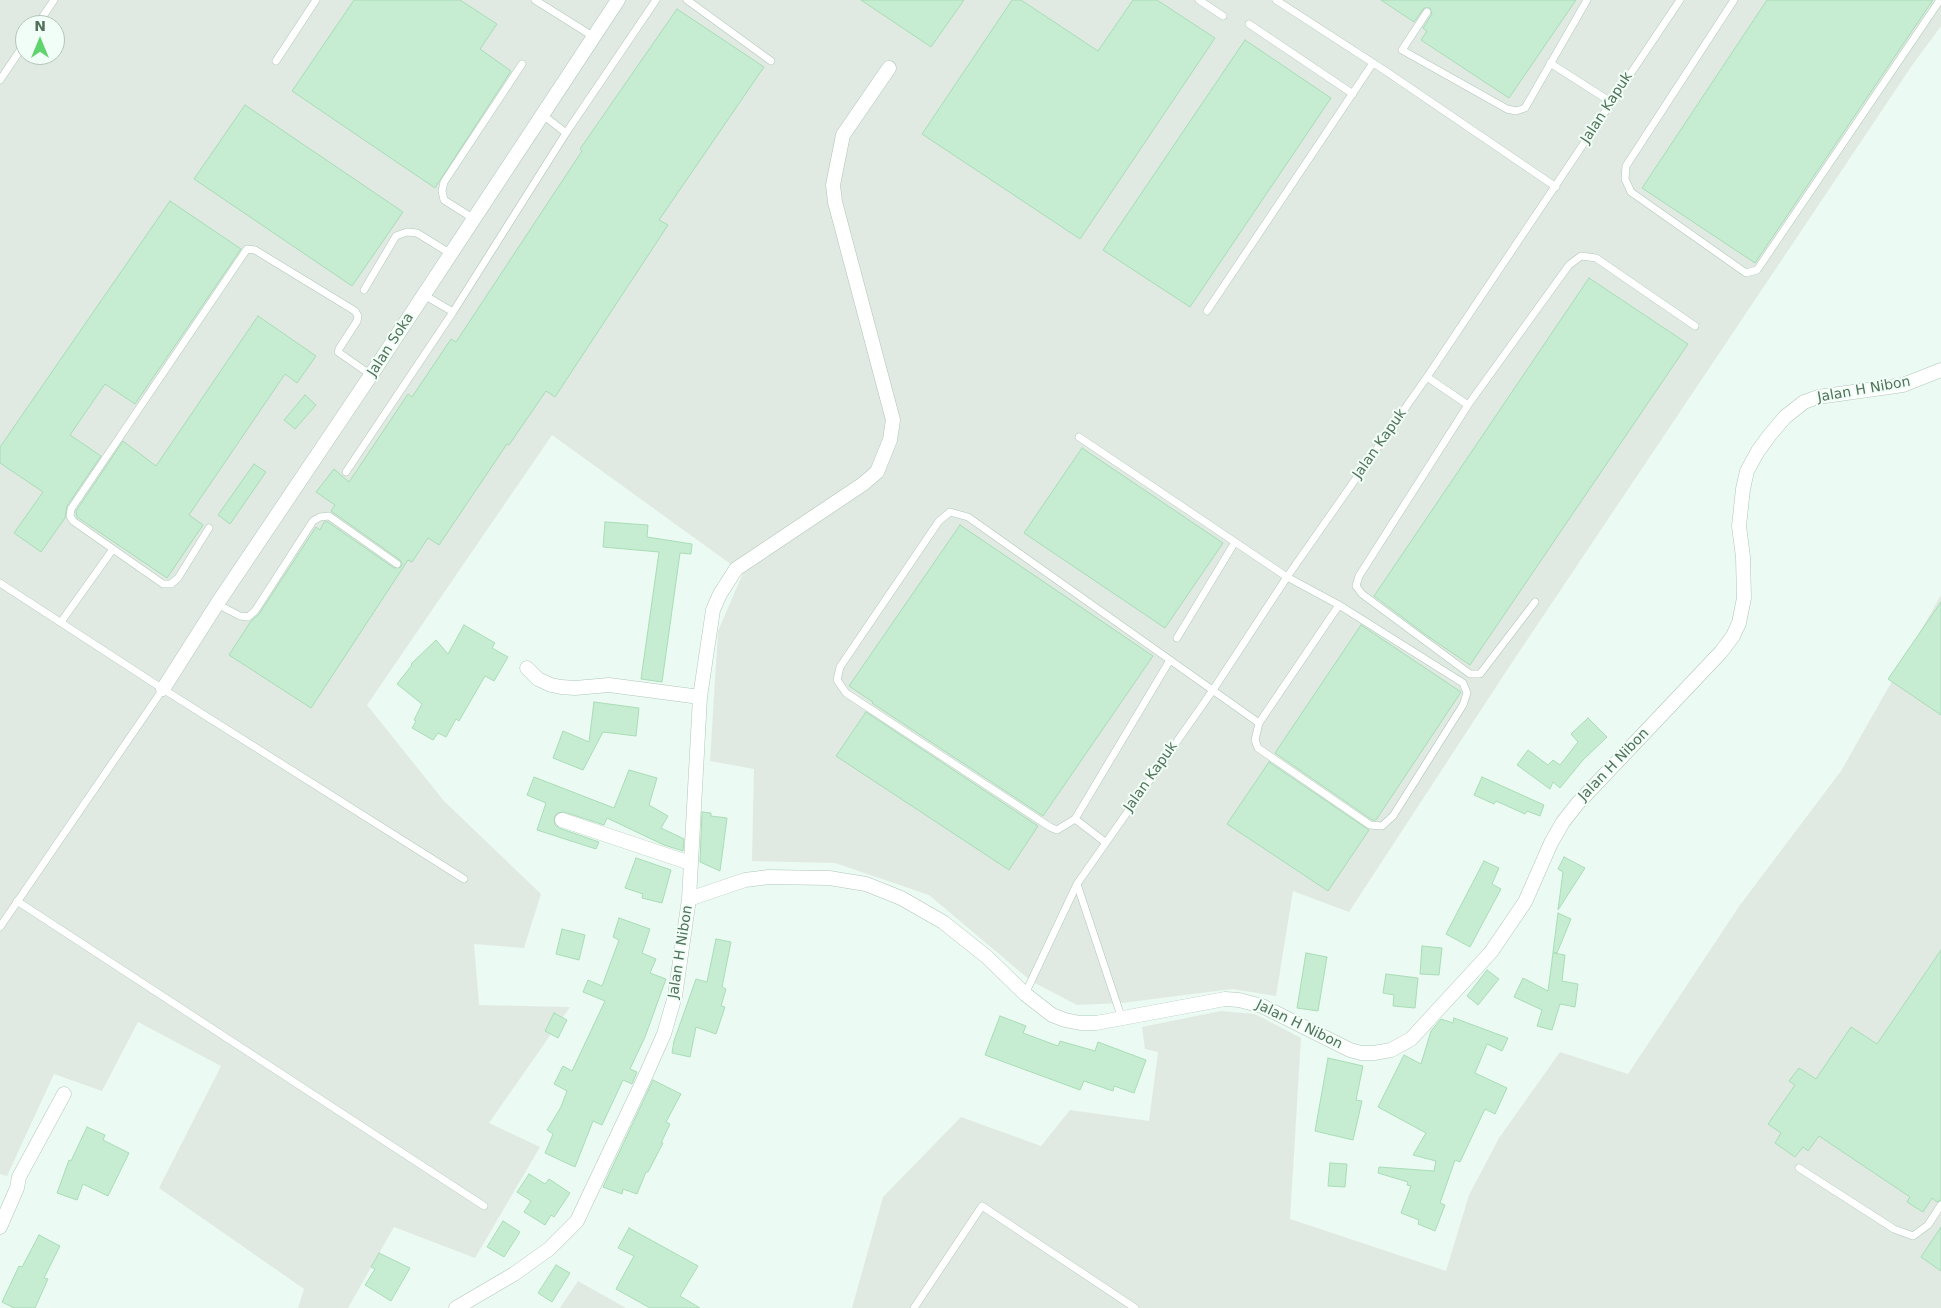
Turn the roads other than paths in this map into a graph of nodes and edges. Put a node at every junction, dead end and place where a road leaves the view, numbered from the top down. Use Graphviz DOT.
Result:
graph roads {
  1 [pos="54,0"];
  2 [pos="316,0"];
  3 [pos="535,0"];
  4 [pos="618,0"];
  5 [pos="656,0"];
  6 [pos="687,0"];
  7 [pos="1199,0"];
  8 [pos="1276,0"];
  9 [pos="1588,0"];
  10 [pos="1680,0"];
  11 [pos="1734,0"];
  12 [pos="1940,0"];
  13 [pos="1427,12"];
  14 [pos="44,15"];
  15 [pos="1222,16"];
  16 [pos="1249,24"];
  17 [pos="594,37"];
  18 [pos="15,58"];
  19 [pos="276,61"];
  20 [pos="771,61"];
  21 [pos="1373,63"];
  22 [pos="1550,63"];
  23 [pos="522,64"];
  24 [pos="890,68"];
  25 [pos="0,80"];
  26 [pos="1353,94"];
  27 [pos="1611,102"];
  28 [pos="543,115"];
  29 [pos="566,133"];
  30 [pos="1556,187"];
  31 [pos="474,219"];
  32 [pos="451,254"];
  33 [pos="364,290"];
  34 [pos="424,295"];
  35 [pos="1207,311"];
  36 [pos="453,312"];
  37 [pos="1694,326"];
  38 [pos="1941,370"];
  39 [pos="371,375"];
  40 [pos="1427,377"];
  41 [pos="1468,405"];
  42 [pos="1079,437"];
  43 [pos="346,472"];
  44 [pos="209,528"];
  45 [pos="1235,542"];
  46 [pos="113,549"];
  47 [pos="397,564"];
  48 [pos="1287,577"];
  49 [pos="0,583"];
  50 [pos="1534,602"];
  51 [pos="217,604"];
  52 [pos="1340,605"];
  53 [pos="61,622"];
  54 [pos="1177,638"];
  55 [pos="1170,660"];
  56 [pos="527,668"];
  57 [pos="163,689"];
  58 [pos="1213,690"];
  59 [pos="700,697"];
  60 [pos="1259,723"];
  61 [pos="1075,819"];
  62 [pos="562,820"];
  63 [pos="1105,842"];
  64 [pos="690,862"];
  65 [pos="464,879"];
  66 [pos="1077,884"];
  67 [pos="689,899"];
  68 [pos="17,902"];
  69 [pos="0,927"];
  70 [pos="1025,994"];
  71 [pos="1122,1019"];
  72 [pos="64,1094"];
  73 [pos="1799,1168"];
  74 [pos="1941,1205"];
  75 [pos="484,1206"];
  76 [pos="0,1227"];
  77 [pos="456,1308"];
  78 [pos="914,1308"];
  79 [pos="1135,1308"];
  1 -- 14 [label="lane"];
  2 -- 19 [label="lane"];
  3 -- 17 [label="lane"];
  4 -- 17 [label="street, Jalan Soka"];
  5 -- 29 [label="lane"];
  6 -- 20 [label="lane"];
  7 -- 15 [label="lane"];
  8 -- 21 [label="lane"];
  9 -- 22 [label="lane"];
  10 -- 27 [label="lane, Jalan Kapuk"];
  11 -- 12 [label="lane"];
  13 -- 22 [label="lane"];
  16 -- 26 [label="lane"];
  17 -- 28 [label="street, Jalan Soka"];
  18 -- 25 [label="lane"];
  21 -- 26 [label="lane"];
  21 -- 30 [label="lane"];
  22 -- 27 [label="lane"];
  23 -- 31 [label="lane"];
  24 -- 59 [label="street"];
  26 -- 35 [label="lane"];
  27 -- 30 [label="lane, Jalan Kapuk"];
  28 -- 29 [label="lane"];
  28 -- 31 [label="street, Jalan Soka"];
  29 -- 36 [label="lane"];
  30 -- 40 [label="lane, Jalan Kapuk"];
  31 -- 32 [label="street, Jalan Soka"];
  32 -- 33 [label="lane"];
  32 -- 34 [label="street, Jalan Soka"];
  34 -- 36 [label="lane"];
  34 -- 39 [label="street, Jalan Soka"];
  36 -- 43 [label="lane"];
  37 -- 41 [label="lane"];
  38 -- 71 [label="street, Jalan H Nibon"];
  39 -- 46 [label="lane"];
  39 -- 51 [label="street, Jalan Soka"];
  40 -- 41 [label="lane"];
  40 -- 48 [label="lane, Jalan Kapuk"];
  41 -- 50 [label="lane"];
  42 -- 45 [label="lane"];
  44 -- 46 [label="lane"];
  45 -- 48 [label="lane"];
  45 -- 54 [label="lane"];
  46 -- 53 [label="lane"];
  47 -- 51 [label="lane"];
  48 -- 52 [label="lane"];
  48 -- 58 [label="lane, Jalan Kapuk"];
  49 -- 53 [label="lane"];
  51 -- 57 [label="street, Jalan Soka"];
  52 -- 60 [label="lane"];
  52 -- 60 [label="lane"];
  53 -- 57 [label="lane"];
  55 -- 58 [label="lane"];
  55 -- 61 [label="lane"];
  55 -- 61 [label="lane"];
  56 -- 59 [label="street"];
  57 -- 65 [label="lane"];
  57 -- 68 [label="lane"];
  58 -- 60 [label="lane"];
  58 -- 63 [label="lane, Jalan Kapuk"];
  59 -- 64 [label="street"];
  61 -- 63 [label="lane"];
  62 -- 64 [label="street"];
  63 -- 66 [label="lane, Jalan Kapuk"];
  64 -- 67 [label="street"];
  66 -- 70 [label="lane, Jalan Kapuk"];
  66 -- 71 [label="lane"];
  67 -- 70 [label="street, Jalan H Nibon"];
  67 -- 77 [label="street, Jalan H Nibon"];
  68 -- 69 [label="lane"];
  68 -- 75 [label="lane"];
  70 -- 71 [label="street, Jalan H Nibon"];
  72 -- 76 [label="street"];
  73 -- 74 [label="lane"];
  78 -- 79 [label="lane"];
}
